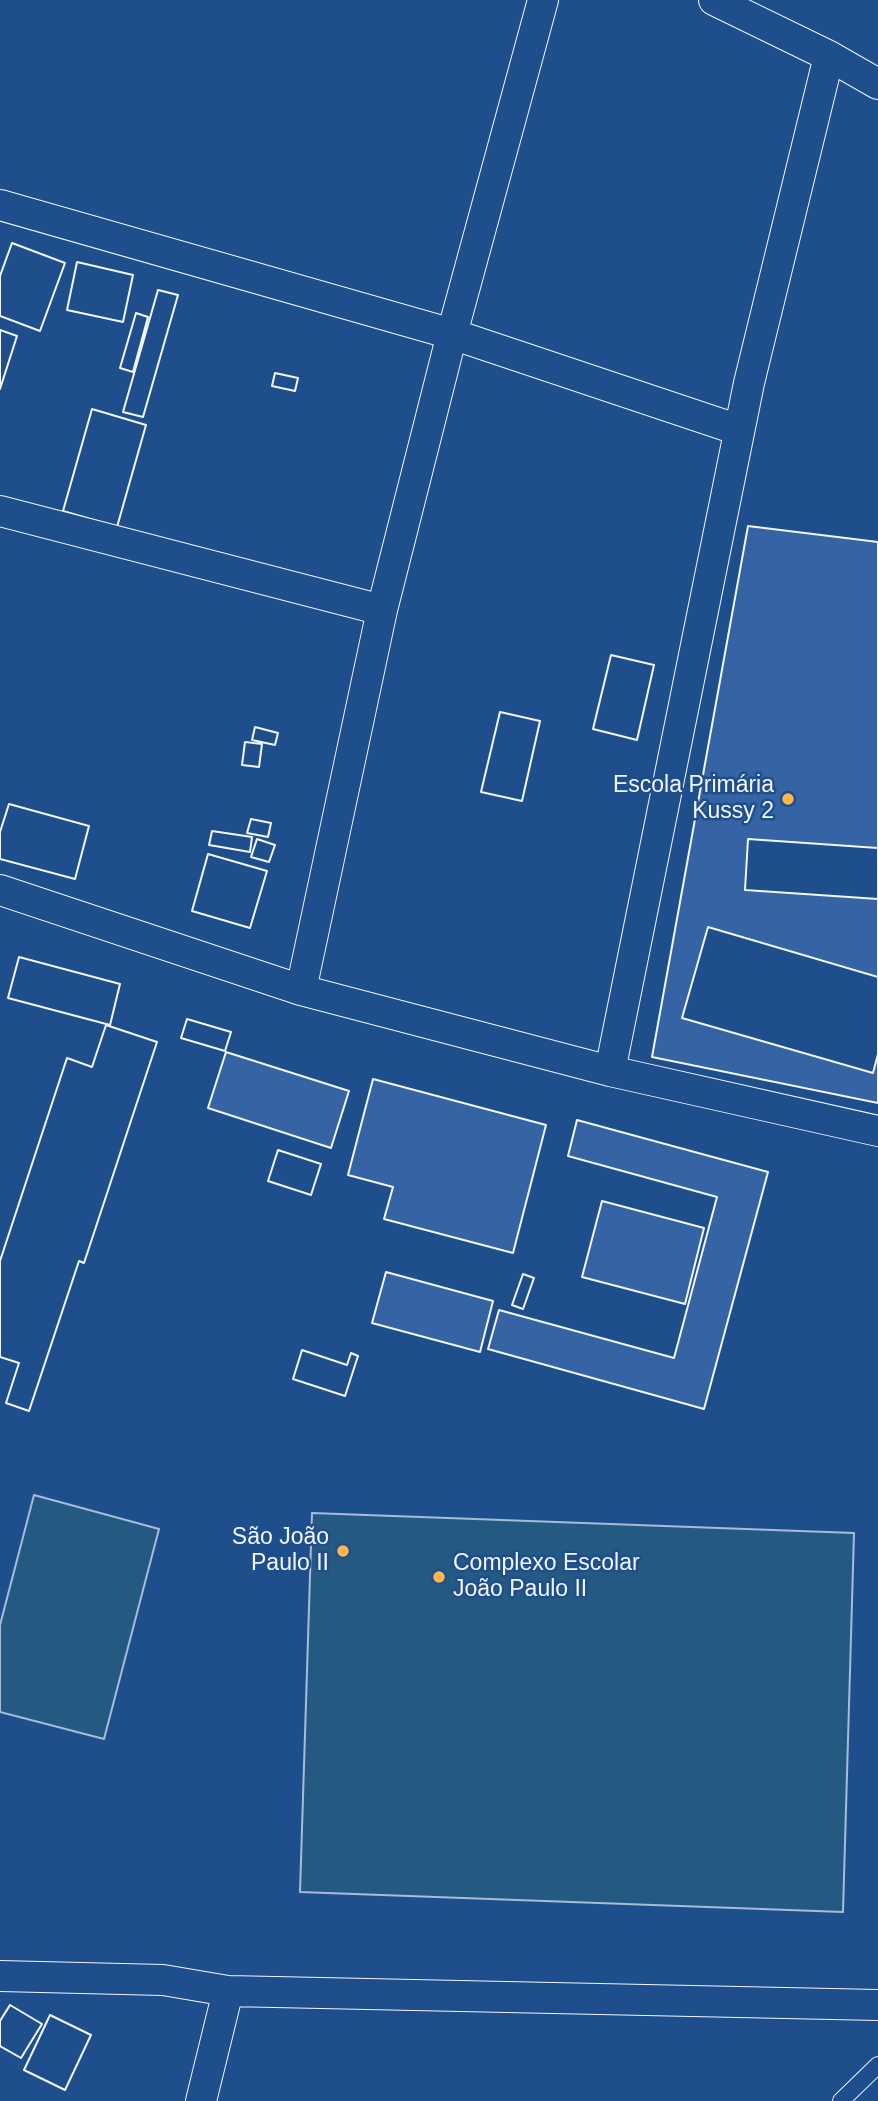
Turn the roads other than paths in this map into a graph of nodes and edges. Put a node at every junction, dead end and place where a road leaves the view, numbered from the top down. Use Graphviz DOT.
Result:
graph roads {
  1 [pos="543,0"];
  2 [pos="713,0"];
  3 [pos="829,57"];
  4 [pos="878,84"];
  5 [pos="0,205"];
  6 [pos="452,334"];
  7 [pos="739,430"];
  8 [pos="0,511"];
  9 [pos="382,610"];
  10 [pos="0,890"];
  11 [pos="301,990"];
  12 [pos="610,1072"];
  13 [pos="878,1131"];
  14 [pos="0,1976"];
  15 [pos="228,1992"];
  16 [pos="878,2005"];
  17 [pos="878,2065"];
  18 [pos="201,2101"];
  19 [pos="841,2101"];
  1 -- 6 [label="street"];
  2 -- 3 [label="street"];
  3 -- 4 [label="street"];
  3 -- 7 [label="street"];
  5 -- 6 [label="street"];
  6 -- 7 [label="street"];
  6 -- 9 [label="street"];
  7 -- 12 [label="street"];
  8 -- 9 [label="street"];
  9 -- 11 [label="street"];
  10 -- 11 [label="street"];
  11 -- 12 [label="street"];
  12 -- 13 [label="street"];
  14 -- 15 [label="street"];
  15 -- 16 [label="street"];
  15 -- 18 [label="street"];
  17 -- 19 [label="lane"];
}
